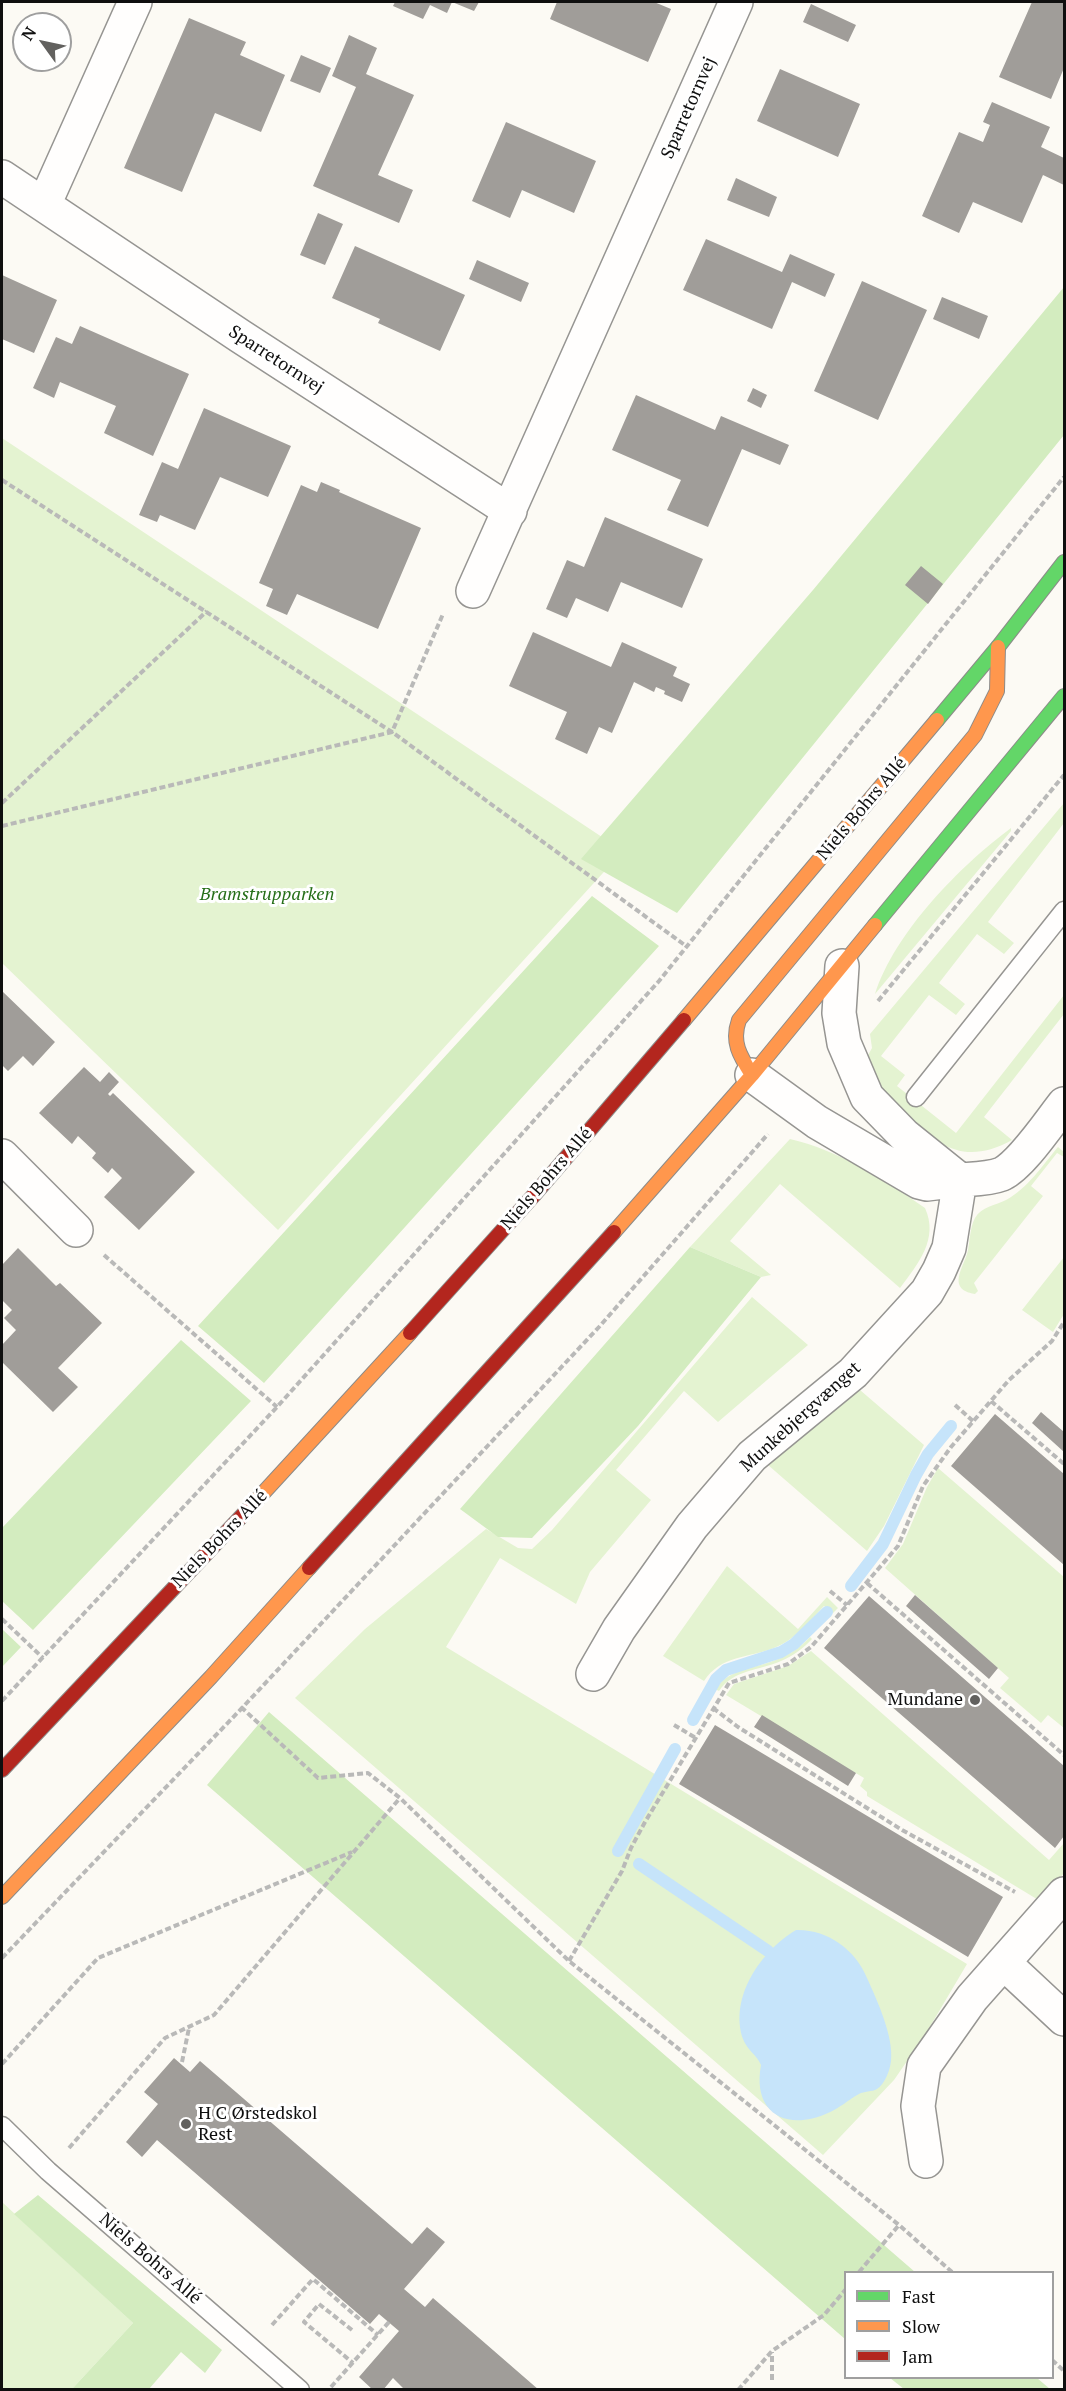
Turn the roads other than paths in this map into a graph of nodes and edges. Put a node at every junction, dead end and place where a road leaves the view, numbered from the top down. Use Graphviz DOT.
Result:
graph roads {
  1 [pos="135,2"];
  2 [pos="736,2"];
  3 [pos="2,177"];
  4 [pos="44,205"];
  5 [pos="510,511"];
  6 [pos="1065,562"];
  7 [pos="473,591"];
  8 [pos="998,647"];
  9 [pos="1065,696"];
  10 [pos="1064,914"];
  11 [pos="842,966"];
  12 [pos="752,1075"];
  13 [pos="916,1097"];
  14 [pos="1065,1104"];
  15 [pos="2,1156"];
  16 [pos="960,1180"];
  17 [pos="76,1230"];
  18 [pos="593,1674"];
  19 [pos="2,1770"];
  20 [pos="2,1897"];
  21 [pos="1057,1903"];
  22 [pos="1004,1963"];
  23 [pos="1065,2019"];
  24 [pos="2,2126"];
  25 [pos="926,2161"];
  26 [pos="300,2390"];
  1 -- 4 [label="street"];
  2 -- 5 [label="street, Sparretornvej"];
  3 -- 4 [label="street, Sparretornvej"];
  4 -- 5 [label="street, Sparretornvej"];
  5 -- 7 [label="street, Sparretornvej"];
  6 -- 8 [label="street, Niels Bohrs Allé"];
  8 -- 12 [label="street"];
  8 -- 19 [label="street, Niels Bohrs Allé"];
  9 -- 11 [label="street"];
  10 -- 13 [label="lane"];
  11 -- 12 [label="street"];
  11 -- 16 [label="street"];
  12 -- 16 [label="street"];
  12 -- 20 [label="street"];
  14 -- 16 [label="street"];
  15 -- 17 [label="street"];
  16 -- 18 [label="street, Munkebjergvænget"];
  21 -- 22 [label="street"];
  22 -- 23 [label="street"];
  22 -- 25 [label="street"];
  24 -- 26 [label="lane, Niels Bohrs Allé"];
}
